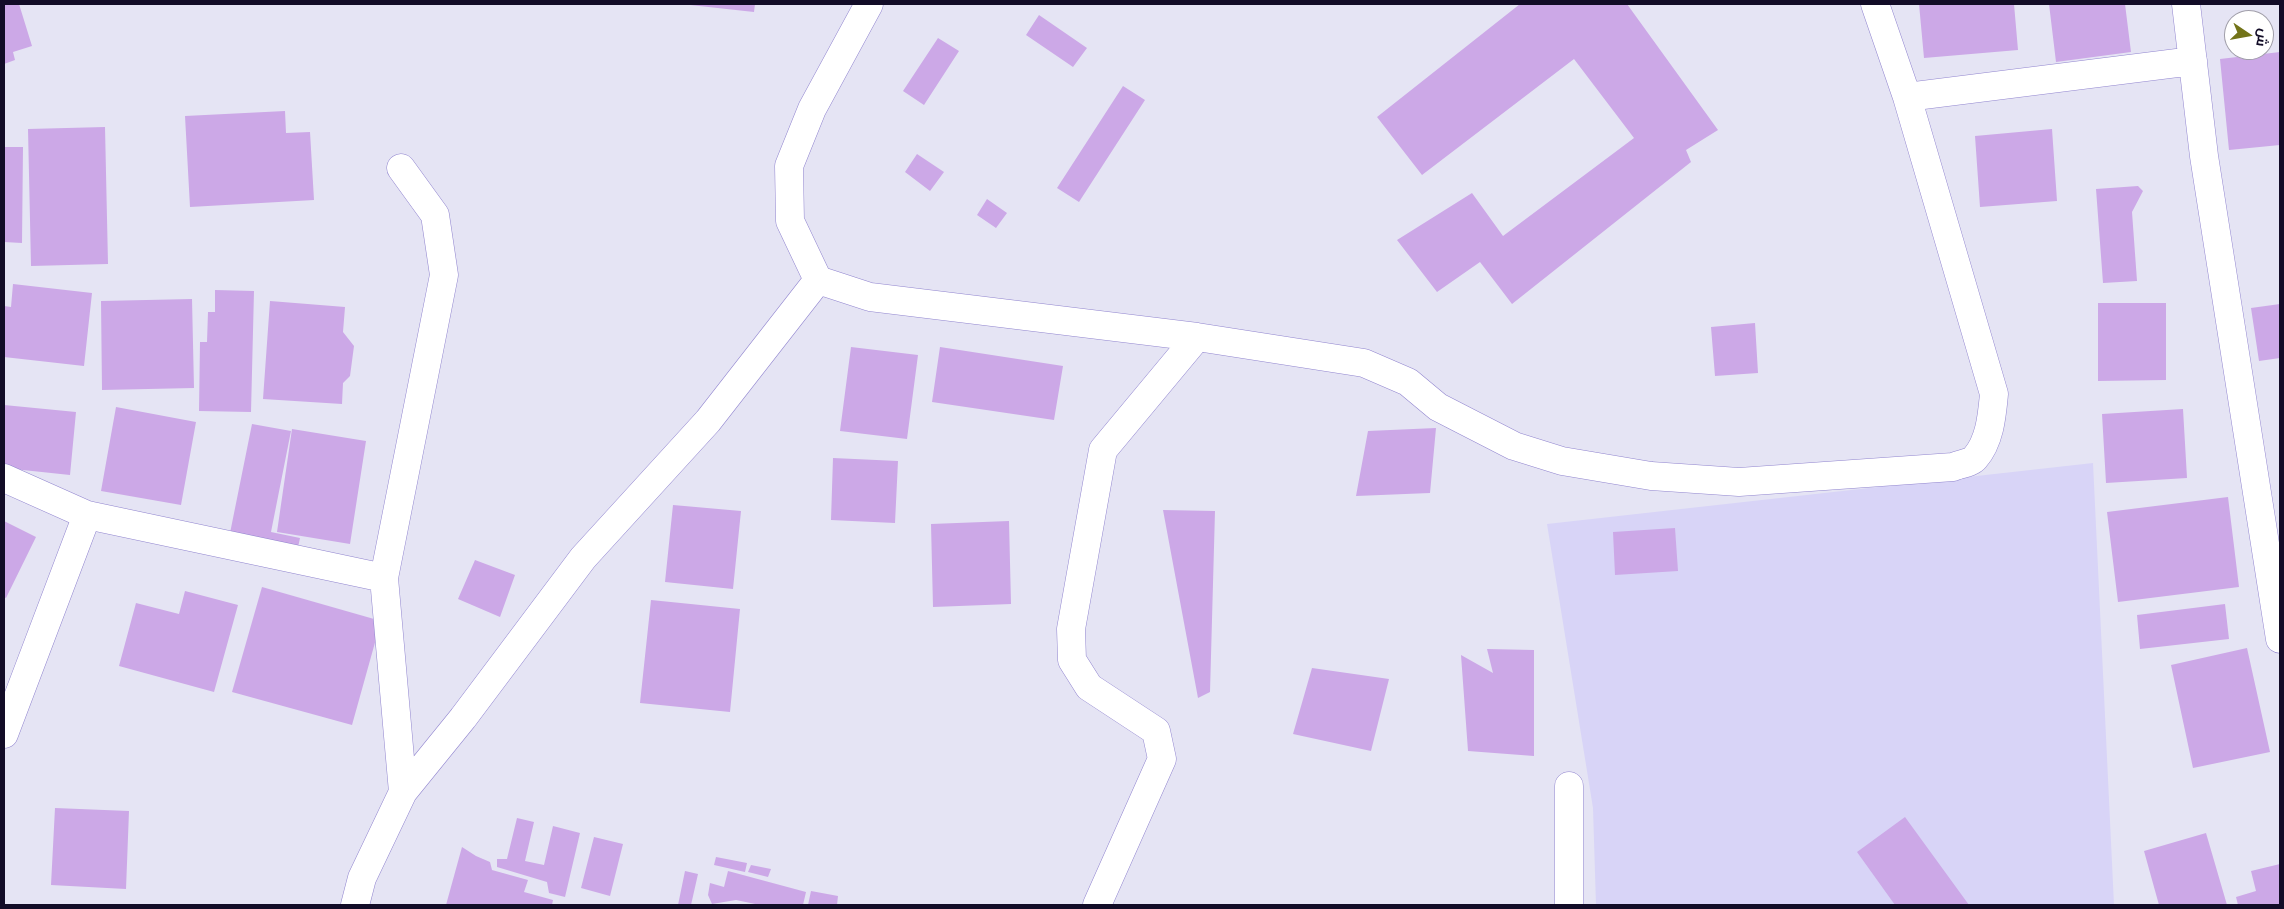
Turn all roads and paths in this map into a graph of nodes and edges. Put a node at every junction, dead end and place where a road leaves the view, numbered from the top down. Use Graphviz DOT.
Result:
graph roads {
  1 [pos="868,4"];
  2 [pos="1875,4"];
  3 [pos="2186,4"];
  4 [pos="2193,61"];
  5 [pos="1906,96"];
  6 [pos="401,168"];
  7 [pos="818,280"];
  8 [pos="1198,336"];
  9 [pos="4,478"];
  10 [pos="87,515"];
  11 [pos="384,578"];
  12 [pos="2280,638"];
  13 [pos="4,734"];
  14 [pos="1569,786"];
  15 [pos="404,792"];
  16 [pos="354,905"];
  17 [pos="1097,905"];
  18 [pos="1570,905"];
  1 -- 7 [label="street"];
  2 -- 5 [label="street"];
  3 -- 4 [label="street"];
  4 -- 5 [label="street"];
  4 -- 12 [label="street"];
  5 -- 8 [label="street"];
  6 -- 11 [label="street"];
  7 -- 8 [label="street"];
  7 -- 15 [label="street"];
  8 -- 17 [label="street"];
  9 -- 10 [label="street"];
  10 -- 11 [label="street"];
  10 -- 13 [label="street"];
  11 -- 15 [label="street"];
  14 -- 18 [label="street"];
  15 -- 16 [label="street"];
}
